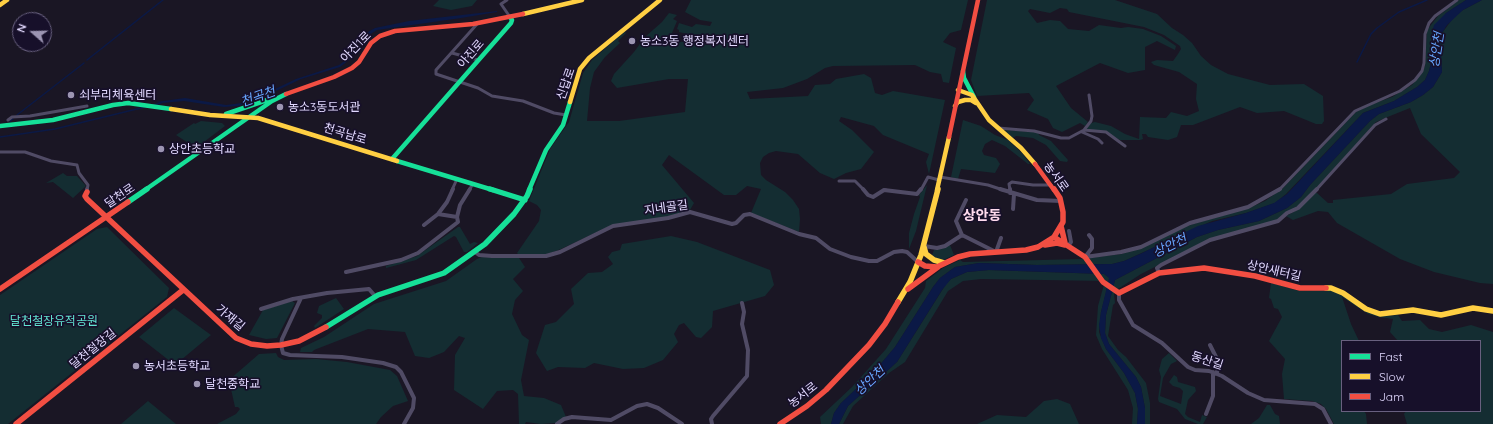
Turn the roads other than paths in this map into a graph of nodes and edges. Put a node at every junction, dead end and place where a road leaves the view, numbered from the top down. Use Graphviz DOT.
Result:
graph roads {
  1 [pos="7,0"];
  2 [pos="507,0"];
  3 [pos="582,0"];
  4 [pos="660,0"];
  5 [pos="978,0"];
  6 [pos="1456,0"];
  7 [pos="0,5"];
  8 [pos="523,14"];
  9 [pos="510,17"];
  10 [pos="478,23"];
  11 [pos="506,29"];
  12 [pos="452,53"];
  13 [pos="478,60"];
  14 [pos="963,67"];
  15 [pos="460,82"];
  16 [pos="958,90"];
  17 [pos="286,94"];
  18 [pos="1089,95"];
  19 [pos="977,103"];
  20 [pos="87,106"];
  21 [pos="954,107"];
  22 [pos="566,115"];
  23 [pos="215,116"];
  24 [pos="251,117"];
  25 [pos="1386,119"];
  26 [pos="8,120"];
  27 [pos="0,126"];
  28 [pos="998,128"];
  29 [pos="1083,131"];
  30 [pos="1102,143"];
  31 [pos="1126,146"];
  32 [pos="0,152"];
  33 [pos="392,159"];
  34 [pos="940,178"];
  35 [pos="457,179"];
  36 [pos="839,181"];
  37 [pos="473,184"];
  38 [pos="1052,185"];
  39 [pos="87,192"];
  40 [pos="1012,194"];
  41 [pos="525,200"];
  42 [pos="966,200"];
  43 [pos="1061,201"];
  44 [pos="1013,209"];
  45 [pos="438,214"];
  46 [pos="107,217"];
  47 [pos="457,217"];
  48 [pos="424,225"];
  49 [pos="1061,226"];
  50 [pos="1069,231"];
  51 [pos="962,235"];
  52 [pos="1089,235"];
  53 [pos="1054,236"];
  54 [pos="1000,238"];
  55 [pos="924,246"];
  56 [pos="1043,246"];
  57 [pos="1068,246"];
  58 [pos="475,252"];
  59 [pos="996,252"];
  60 [pos="1086,258"];
  61 [pos="918,262"];
  62 [pos="944,264"];
  63 [pos="346,272"];
  64 [pos="1159,273"];
  65 [pos="0,289"];
  66 [pos="183,290"];
  67 [pos="1118,292"];
  68 [pos="904,293"];
  69 [pos="375,296"];
  70 [pos="301,298"];
  71 [pos="742,303"];
  72 [pos="261,309"];
  73 [pos="1493,311"];
  74 [pos="281,345"];
  75 [pos="1210,345"];
  76 [pos="1215,373"];
  77 [pos="1206,414"];
  78 [pos="16,424"];
  79 [pos="404,424"];
  80 [pos="557,424"];
  81 [pos="682,424"];
  82 [pos="712,424"];
  83 [pos="780,424"];
  84 [pos="1331,424"];
  1 -- 7 [label="street"];
  2 -- 9 [label="street"];
  3 -- 8 [label="street"];
  4 -- 22 [label="street, 신답로"];
  5 -- 14 [label="street, 농서로"];
  6 -- 60 [label="street"];
  8 -- 9 [label="street"];
  8 -- 11 [label="street"];
  9 -- 10 [label="street, 아진1로"];
  9 -- 11 [label="street, 아진로"];
  10 -- 12 [label="street"];
  10 -- 17 [label="street, 아진1로"];
  11 -- 13 [label="street, 아진로"];
  12 -- 13 [label="street"];
  12 -- 15 [label="street"];
  13 -- 15 [label="street, 아진로"];
  14 -- 16 [label="street, 농서로"];
  14 -- 19 [label="street"];
  15 -- 22 [label="street"];
  15 -- 33 [label="street, 아진로"];
  16 -- 19 [label="street, 농서로"];
  16 -- 21 [label="street, 농서로"];
  17 -- 23 [label="street"];
  17 -- 24 [label="street, 아진1로"];
  18 -- 29 [label="street"];
  19 -- 21 [label="street"];
  19 -- 28 [label="street, 농서로"];
  20 -- 26 [label="street"];
  21 -- 34 [label="street, 농서로"];
  22 -- 41 [label="street, 신답로"];
  23 -- 24 [label="street, 천곡남로"];
  23 -- 27 [label="street, 천곡남로"];
  24 -- 33 [label="street, 천곡남로"];
  24 -- 46 [label="street, 달천로"];
  25 -- 64 [label="street"];
  28 -- 29 [label="street"];
  28 -- 38 [label="street, 농서로"];
  29 -- 30 [label="street"];
  29 -- 31 [label="street"];
  32 -- 39 [label="street, 가재길"];
  33 -- 35 [label="street, 천곡남로"];
  34 -- 36 [label="street"];
  34 -- 40 [label="street"];
  34 -- 55 [label="street, 농서로"];
  35 -- 37 [label="street, 천곡남로"];
  35 -- 45 [label="street"];
  37 -- 41 [label="street, 천곡남로"];
  37 -- 47 [label="street"];
  38 -- 40 [label="street"];
  38 -- 43 [label="street, 농서로"];
  39 -- 46 [label="street, 가재길"];
  40 -- 43 [label="street"];
  40 -- 44 [label="street"];
  41 -- 58 [label="street, 가재길"];
  42 -- 51 [label="street"];
  43 -- 49 [label="street, 농서로"];
  45 -- 47 [label="street"];
  45 -- 48 [label="street"];
  46 -- 65 [label="street, 달천로"];
  46 -- 66 [label="street, 가재길"];
  47 -- 63 [label="street"];
  49 -- 53 [label="street"];
  49 -- 57 [label="street"];
  50 -- 57 [label="street"];
  51 -- 55 [label="street"];
  51 -- 59 [label="street"];
  52 -- 60 [label="street"];
  53 -- 56 [label="street"];
  53 -- 57 [label="street"];
  54 -- 59 [label="street"];
  55 -- 61 [label="street, 농서로"];
  55 -- 62 [label="street"];
  56 -- 57 [label="street"];
  56 -- 59 [label="street"];
  57 -- 60 [label="street"];
  58 -- 61 [label="street, 지네골길"];
  58 -- 69 [label="street, 가재길"];
  59 -- 62 [label="street"];
  60 -- 67 [label="street"];
  61 -- 62 [label="street"];
  61 -- 68 [label="street, 농서로"];
  62 -- 68 [label="street"];
  64 -- 67 [label="street, 상안새터길"];
  64 -- 73 [label="street, 상안새터길"];
  66 -- 74 [label="street, 가재길"];
  66 -- 78 [label="street, 달천철장길"];
  67 -- 76 [label="street, 동산길"];
  68 -- 83 [label="street, 농서로"];
  69 -- 70 [label="street"];
  69 -- 74 [label="street, 가재길"];
  70 -- 72 [label="street"];
  70 -- 74 [label="street"];
  71 -- 82 [label="street"];
  74 -- 79 [label="street"];
  75 -- 76 [label="street"];
  76 -- 77 [label="street"];
  76 -- 84 [label="street, 동산길"];
  80 -- 81 [label="street"];
}
